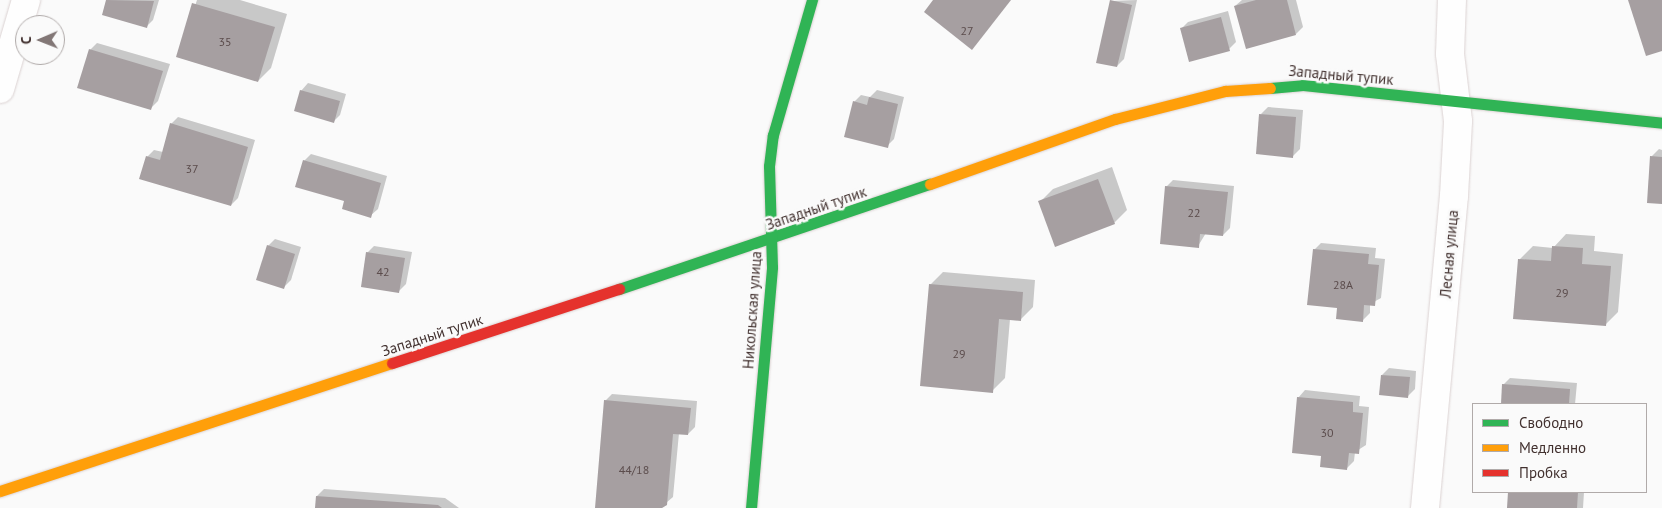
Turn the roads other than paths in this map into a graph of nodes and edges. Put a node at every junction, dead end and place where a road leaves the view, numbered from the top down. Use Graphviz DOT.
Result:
graph roads {
  1 [pos="26,0"];
  2 [pos="812,0"];
  3 [pos="1452,0"];
  4 [pos="0,90"];
  5 [pos="1456,101"];
  6 [pos="1662,123"];
  7 [pos="771,239"];
  8 [pos="0,491"];
  9 [pos="751,508"];
  10 [pos="1425,508"];
  1 -- 4 [label="street"];
  2 -- 7 [label="street, Никольская улица"];
  3 -- 5 [label="street, Лесная улица"];
  5 -- 6 [label="street, Западный тупик"];
  5 -- 7 [label="street, Западный тупик"];
  5 -- 10 [label="street, Лесная улица"];
  7 -- 8 [label="street, Западный тупик"];
  7 -- 9 [label="street, Никольская улица"];
}
